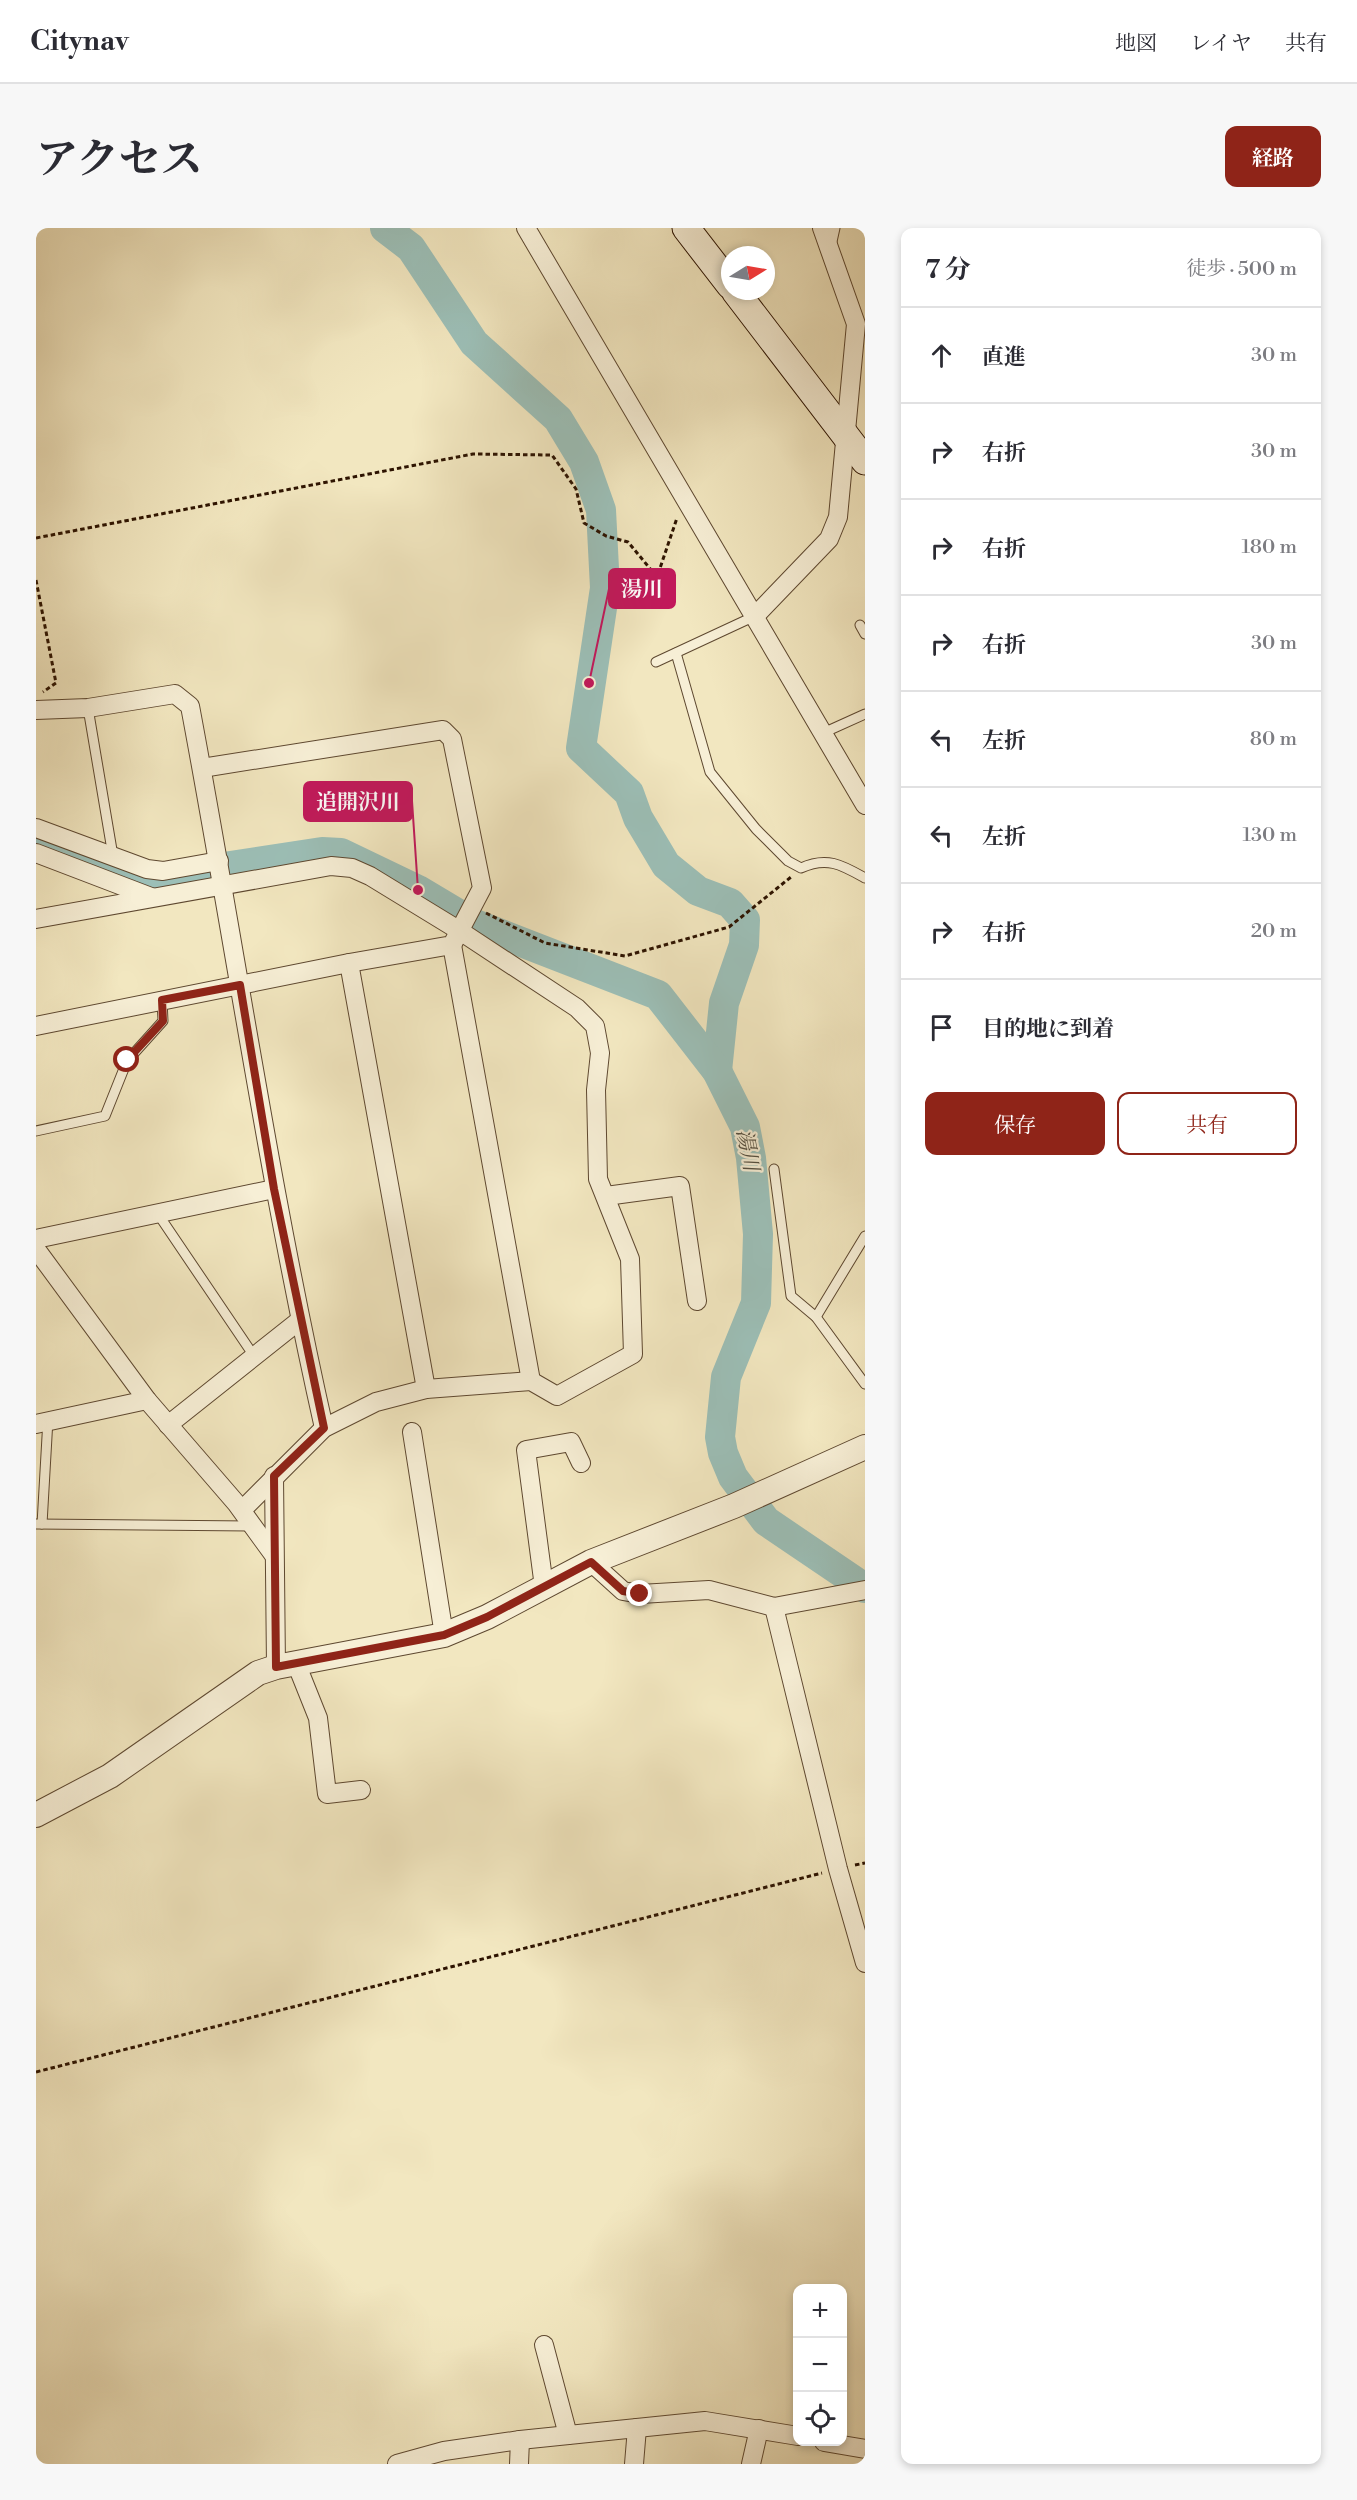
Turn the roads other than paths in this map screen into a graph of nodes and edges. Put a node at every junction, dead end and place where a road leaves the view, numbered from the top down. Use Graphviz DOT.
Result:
graph roads {
  1 [pos="526,228"];
  2 [pos="686,228"];
  3 [pos="822,228"];
  4 [pos="836,228"];
  5 [pos="830,249"];
  6 [pos="721,273"];
  7 [pos="742,300"];
  8 [pos="856,441"];
  9 [pos="865,461"];
  10 [pos="755,616"];
  11 [pos="676,653"];
  12 [pos="656,662"];
  13 [pos="37,703"];
  14 [pos="88,708"];
  15 [pos="865,714"];
  16 [pos="823,733"];
  17 [pos="202,768"];
  18 [pos="865,805"];
  19 [pos="36,828"];
  20 [pos="36,853"];
  21 [pos="114,859"];
  22 [pos="222,873"];
  23 [pos="865,878"];
  24 [pos="153,897"];
  25 [pos="36,920"];
  26 [pos="464,924"];
  27 [pos="349,963"];
  28 [pos="240,985"];
  29 [pos="162,1000"];
  30 [pos="36,1026"];
  31 [pos="36,1131"];
  32 [pos="774,1169"];
  33 [pos="274,1189"];
  34 [pos="606,1197"];
  35 [pos="159,1214"];
  36 [pos="865,1236"];
  37 [pos="36,1239"];
  38 [pos="36,1249"];
  39 [pos="697,1301"];
  40 [pos="816,1317"];
  41 [pos="300,1320"];
  42 [pos="254,1356"];
  43 [pos="531,1381"];
  44 [pos="865,1384"];
  45 [pos="426,1389"];
  46 [pos="147,1400"];
  47 [pos="42,1421"];
  48 [pos="168,1425"];
  49 [pos="324,1428"];
  50 [pos="412,1432"];
  51 [pos="865,1446"];
  52 [pos="581,1463"];
  53 [pos="274,1476"];
  54 [pos="246,1518"];
  55 [pos="39,1524"];
  56 [pos="273,1554"];
  57 [pos="591,1562"];
  58 [pos="544,1587"];
  59 [pos="865,1590"];
  60 [pos="774,1607"];
  61 [pos="444,1635"];
  62 [pos="286,1665"];
  63 [pos="361,1790"];
  64 [pos="36,1815"];
  65 [pos="865,1963"];
  66 [pos="544,2345"];
  67 [pos="637,2428"];
  68 [pos="759,2429"];
  69 [pos="568,2435"];
  70 [pos="793,2435"];
  71 [pos="520,2440"];
  72 [pos="847,2446"];
  73 [pos="865,2449"];
  74 [pos="408,2462"];
  75 [pos="519,2464"];
  76 [pos="634,2464"];
  77 [pos="751,2464"];
  1 -- 10 [label="street"];
  2 -- 6 [label="main road"];
  3 -- 5 [label="street"];
  4 -- 5 [label="lane"];
  5 -- 8 [label="street"];
  7 -- 8 [label="main road"];
  8 -- 9 [label="main road"];
  8 -- 10 [label="street"];
  10 -- 11 [label="lane"];
  10 -- 16 [label="street"];
  11 -- 12 [label="lane"];
  11 -- 23 [label="lane"];
  13 -- 14 [label="street"];
  14 -- 17 [label="street"];
  14 -- 21 [label="lane"];
  15 -- 16 [label="lane"];
  16 -- 18 [label="street"];
  17 -- 22 [label="street"];
  17 -- 26 [label="street"];
  19 -- 21 [label="street"];
  20 -- 24 [label="street"];
  21 -- 22 [label="street"];
  22 -- 24 [label="street"];
  22 -- 26 [label="street"];
  22 -- 28 [label="street"];
  24 -- 25 [label="street"];
  26 -- 27 [label="street"];
  26 -- 34 [label="street"];
  26 -- 43 [label="street"];
  27 -- 28 [label="street"];
  27 -- 45 [label="street"];
  28 -- 29 [label="street"];
  28 -- 33 [label="street"];
  29 -- 30 [label="street"];
  29 -- 31 [label="lane"];
  32 -- 40 [label="lane"];
  33 -- 35 [label="street"];
  33 -- 41 [label="street"];
  34 -- 39 [label="street"];
  34 -- 43 [label="street"];
  35 -- 37 [label="street"];
  35 -- 42 [label="lane"];
  36 -- 40 [label="lane"];
  38 -- 46 [label="street"];
  40 -- 44 [label="lane"];
  41 -- 42 [label="street"];
  41 -- 49 [label="street"];
  42 -- 48 [label="street"];
  43 -- 45 [label="street"];
  45 -- 49 [label="street"];
  46 -- 47 [label="street"];
  46 -- 48 [label="street"];
  47 -- 55 [label="lane"];
  48 -- 54 [label="street"];
  49 -- 53 [label="street"];
  50 -- 61 [label="street"];
  51 -- 57 [label="street"];
  52 -- 58 [label="street"];
  53 -- 54 [label="street"];
  53 -- 56 [label="street"];
  54 -- 55 [label="lane"];
  54 -- 56 [label="street"];
  56 -- 62 [label="street"];
  57 -- 58 [label="street"];
  57 -- 60 [label="street"];
  58 -- 61 [label="street"];
  59 -- 60 [label="street"];
  60 -- 65 [label="street"];
  61 -- 62 [label="street"];
  62 -- 63 [label="street"];
  62 -- 64 [label="street"];
  66 -- 69 [label="street"];
  67 -- 68 [label="street"];
  67 -- 69 [label="street"];
  67 -- 76 [label="street"];
  68 -- 70 [label="street"];
  68 -- 77 [label="street"];
  69 -- 71 [label="street"];
  71 -- 74 [label="street"];
  71 -- 75 [label="street"];
  72 -- 73 [label="street"];
}
